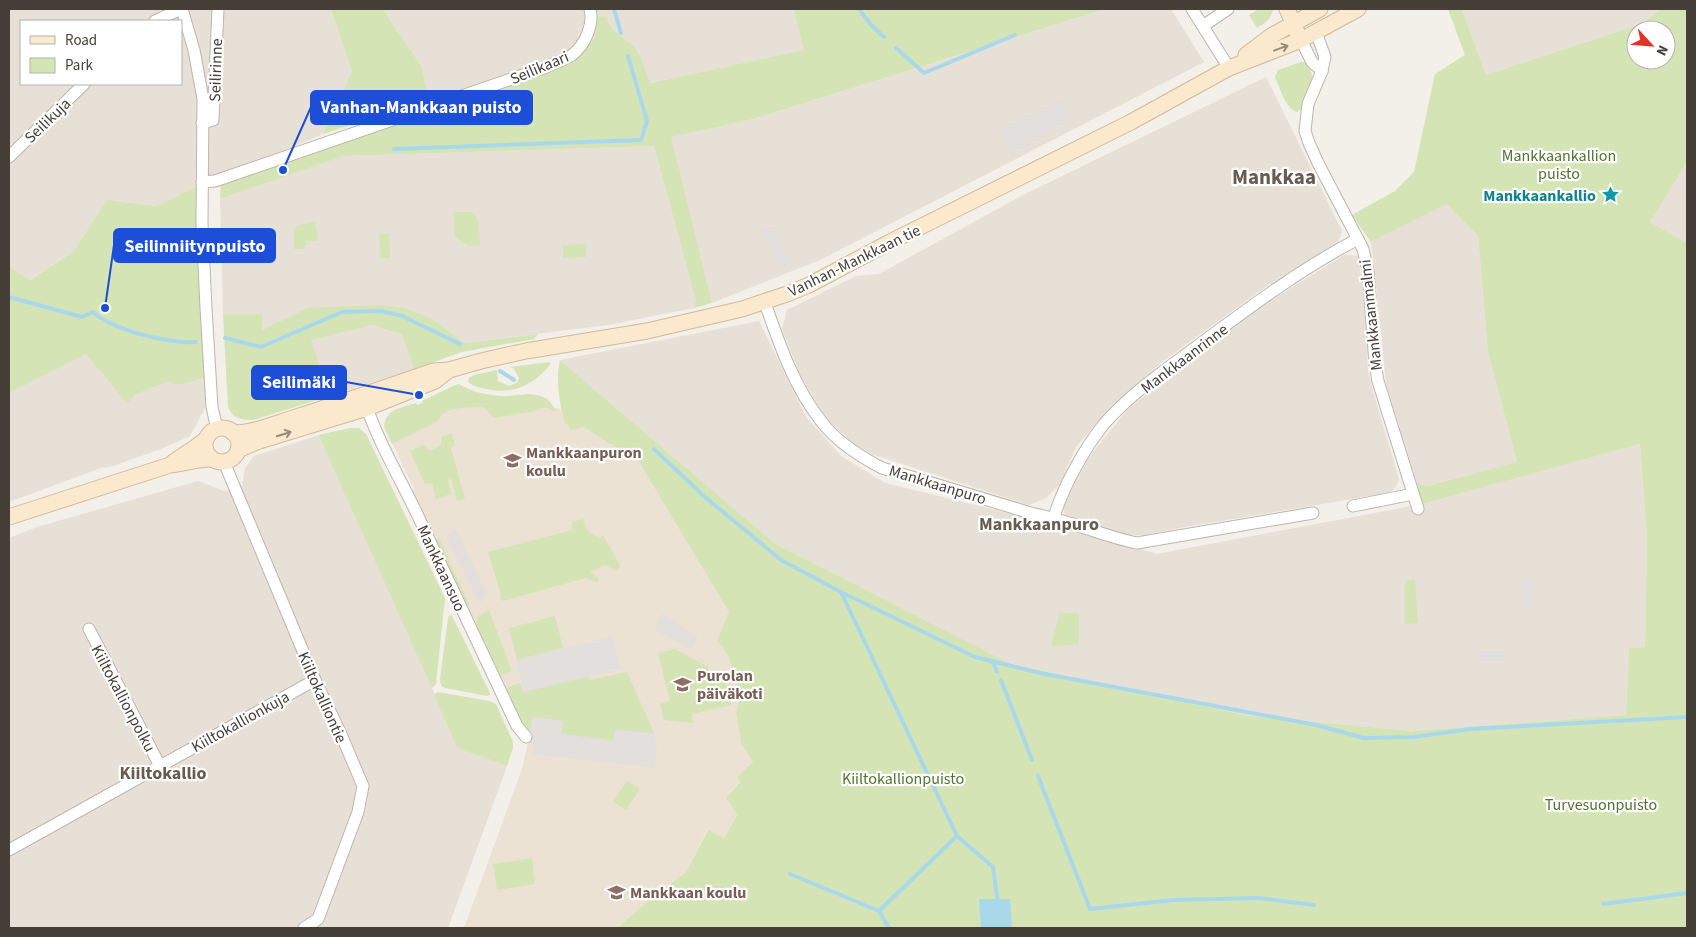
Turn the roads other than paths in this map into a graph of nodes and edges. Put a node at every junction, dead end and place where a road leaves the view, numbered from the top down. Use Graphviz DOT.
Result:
graph roads {
  1 [pos="181,9"];
  2 [pos="218,9"];
  3 [pos="590,9"];
  4 [pos="1192,9"];
  5 [pos="1228,9"];
  6 [pos="1288,9"];
  7 [pos="1358,9"];
  8 [pos="1312,11"];
  9 [pos="157,20"];
  10 [pos="1294,24"];
  11 [pos="1203,26"];
  12 [pos="1316,32"];
  13 [pos="1301,40"];
  14 [pos="1229,68"];
  15 [pos="1322,71"];
  16 [pos="83,85"];
  17 [pos="202,123"];
  18 [pos="9,157"];
  19 [pos="202,182"];
  20 [pos="1358,239"];
  21 [pos="765,302"];
  22 [pos="365,402"];
  23 [pos="233,433"];
  24 [pos="212,434"];
  25 [pos="238,450"];
  26 [pos="218,461"];
  27 [pos="170,464"];
  28 [pos="1413,494"];
  29 [pos="1353,506"];
  30 [pos="1418,509"];
  31 [pos="1313,513"];
  32 [pos="9,517"];
  33 [pos="1054,517"];
  34 [pos="89,629"];
  35 [pos="314,680"];
  36 [pos="526,737"];
  37 [pos="160,766"];
  38 [pos="9,850"];
  39 [pos="304,928"];
  1 -- 9 [label="street"];
  1 -- 17 [label="street"];
  2 -- 17 [label="street, Seilirinne"];
  3 -- 19 [label="street, Seilikaari"];
  4 -- 11 [label="street"];
  5 -- 11 [label="street"];
  6 -- 10 [label="main road"];
  7 -- 12 [label="main road, Vanhan-Mankkaan tie"];
  8 -- 10 [label="main road, Vanhan-Mankkaan tie"];
  8 -- 12 [label="main road"];
  10 -- 13 [label="main road"];
  10 -- 14 [label="main road, Vanhan-Mankkaan tie"];
  11 -- 14 [label="street"];
  12 -- 13 [label="main road, Vanhan-Mankkaan tie"];
  12 -- 15 [label="street, Mankkaanmalmi"];
  14 -- 13 [label="main road, Vanhan-Mankkaan tie, one-way"];
  13 -- 15 [label="street"];
  14 -- 21 [label="main road, Vanhan-Mankkaan tie"];
  15 -- 20 [label="street, Mankkaanmalmi"];
  16 -- 18 [label="street, Seilikuja"];
  17 -- 19 [label="street"];
  19 -- 24 [label="street"];
  20 -- 28 [label="street, Mankkaanmalmi"];
  20 -- 33 [label="street, Mankkaanrinne"];
  21 -- 22 [label="main road, Vanhan-Mankkaan tie"];
  21 -- 33 [label="street, Mankkaanpuro"];
  22 -- 23 [label="main road, Vanhan-Mankkaan tie"];
  25 -- 22 [label="main road, Vanhan-Mankkaan tie, one-way"];
  22 -- 36 [label="street, Mankkaansuo"];
  23 -- 24 [label="main road"];
  23 -- 25 [label="main road"];
  24 -- 26 [label="main road"];
  24 -- 27 [label="main road"];
  25 -- 26 [label="main road"];
  26 -- 27 [label="main road"];
  26 -- 35 [label="street, Kiiltokalliontie"];
  27 -- 32 [label="main road"];
  28 -- 29 [label="street"];
  28 -- 30 [label="street, Mankkaanmalmi"];
  31 -- 33 [label="street, Mankkaanpuro"];
  34 -- 37 [label="street, Kiiltokallionpolku"];
  35 -- 37 [label="street, Kiiltokallionkuja"];
  35 -- 39 [label="street, Kiiltokalliontie"];
  37 -- 38 [label="street, Kiiltokallionkuja"];
}
